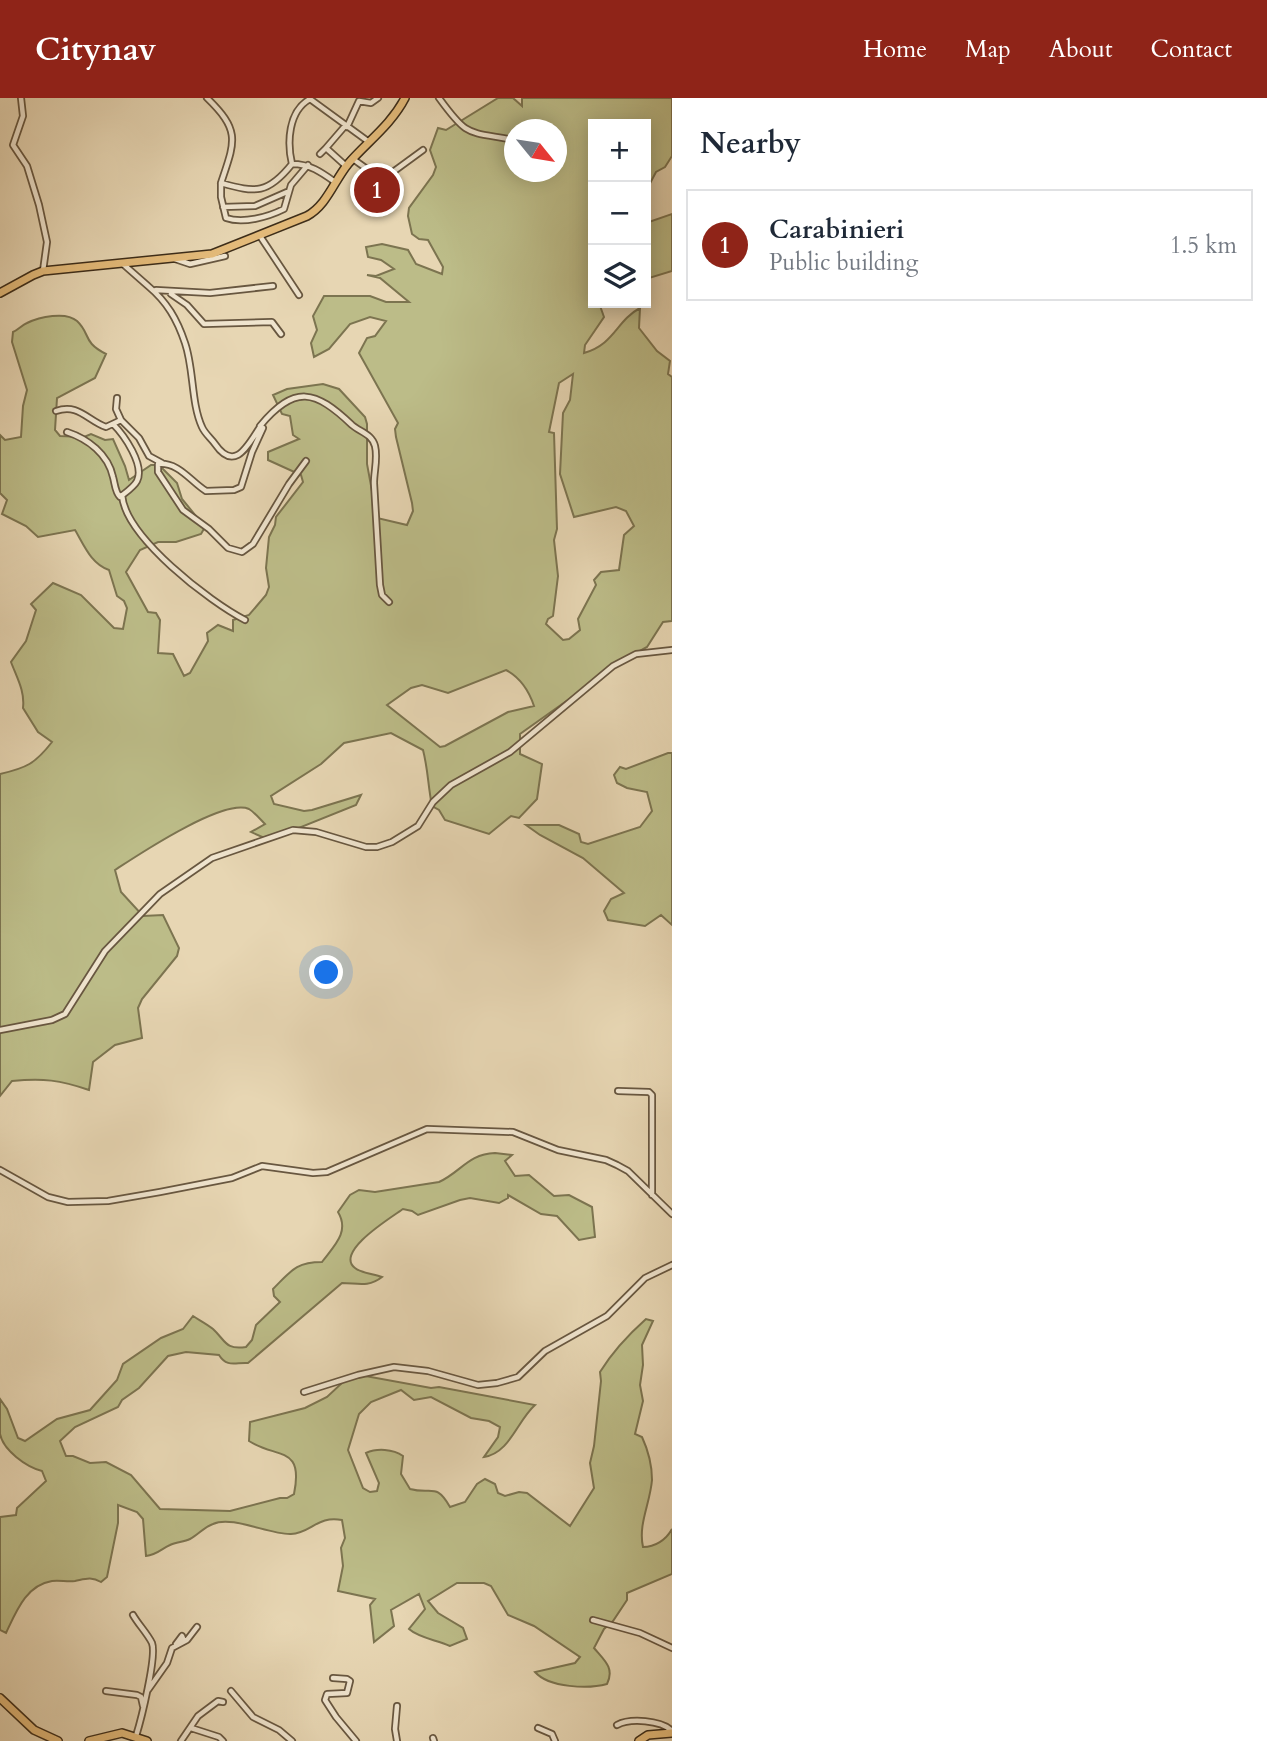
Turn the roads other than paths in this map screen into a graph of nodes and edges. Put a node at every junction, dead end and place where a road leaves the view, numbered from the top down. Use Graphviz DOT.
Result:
graph roads {
  1 [pos="21,98"];
  2 [pos="207,98"];
  3 [pos="325,98"];
  4 [pos="378,98"];
  5 [pos="405,98"];
  6 [pos="439,98"];
  7 [pos="308,99"];
  8 [pos="360,99"];
  9 [pos="321,107"];
  10 [pos="346,127"];
  11 [pos="504,138"];
  12 [pos="370,142"];
  13 [pos="326,148"];
  14 [pos="423,150"];
  15 [pos="320,154"];
  16 [pos="353,159"];
  17 [pos="292,164"];
  18 [pos="308,165"];
  19 [pos="346,166"];
  20 [pos="388,176"];
  21 [pos="335,182"];
  22 [pos="221,183"];
  23 [pos="371,188"];
  24 [pos="287,192"];
  25 [pos="223,207"];
  26 [pos="260,236"];
  27 [pos="225,256"];
  28 [pos="174,259"];
  29 [pos="122,263"];
  30 [pos="43,271"];
  31 [pos="148,286"];
  32 [pos="273,286"];
  33 [pos="167,292"];
  34 [pos="0,293"];
  35 [pos="299,295"];
  36 [pos="281,334"];
  37 [pos="117,398"];
  38 [pos="56,411"];
  39 [pos="122,421"];
  40 [pos="113,424"];
  41 [pos="260,427"];
  42 [pos="67,432"];
  43 [pos="306,461"];
  44 [pos="166,464"];
  45 [pos="122,495"];
  46 [pos="389,602"];
  47 [pos="245,620"];
  48 [pos="672,650"];
  49 [pos="0,1030"];
  50 [pos="618,1091"];
  51 [pos="0,1170"];
  52 [pos="652,1196"];
  53 [pos="672,1214"];
  54 [pos="672,1265"];
  55 [pos="304,1392"];
  56 [pos="133,1615"];
  57 [pos="593,1620"];
  58 [pos="197,1627"];
  59 [pos="672,1648"];
  60 [pos="332,1678"];
  61 [pos="231,1690"];
  62 [pos="106,1691"];
  63 [pos="146,1695"];
  64 [pos="0,1698"];
  65 [pos="223,1702"];
  66 [pos="397,1706"];
  67 [pos="144,1707"];
  68 [pos="617,1725"];
  69 [pos="191,1728"];
  70 [pos="538,1728"];
  71 [pos="672,1732"];
  72 [pos="136,1736"];
  73 [pos="58,1741"];
  74 [pos="89,1741"];
  75 [pos="147,1741"];
  76 [pos="181,1741"];
  77 [pos="223,1741"];
  78 [pos="292,1741"];
  79 [pos="356,1741"];
  80 [pos="397,1741"];
  81 [pos="555,1741"];
  82 [pos="639,1741"];
  1 -- 30 [label="street"];
  2 -- 22 [label="street"];
  3 -- 9 [label="street"];
  4 -- 8 [label="street"];
  5 -- 12 [label="main road"];
  6 -- 11 [label="street"];
  7 -- 9 [label="street"];
  7 -- 17 [label="street"];
  8 -- 10 [label="street"];
  9 -- 10 [label="street"];
  10 -- 12 [label="street"];
  10 -- 13 [label="street"];
  12 -- 16 [label="main road"];
  13 -- 15 [label="street"];
  13 -- 19 [label="street"];
  14 -- 20 [label="street"];
  16 -- 19 [label="main road"];
  16 -- 20 [label="street"];
  17 -- 18 [label="street"];
  17 -- 22 [label="street"];
  18 -- 21 [label="street"];
  18 -- 24 [label="street"];
  19 -- 21 [label="main road"];
  20 -- 23 [label="street"];
  21 -- 26 [label="main road"];
  22 -- 25 [label="street"];
  24 -- 25 [label="street"];
  24 -- 25 [label="street"];
  26 -- 28 [label="main road"];
  26 -- 35 [label="street"];
  27 -- 28 [label="street"];
  28 -- 29 [label="main road"];
  29 -- 30 [label="main road"];
  29 -- 31 [label="street"];
  30 -- 34 [label="main road"];
  31 -- 33 [label="street"];
  31 -- 41 [label="street"];
  32 -- 33 [label="street"];
  33 -- 36 [label="street"];
  37 -- 39 [label="street"];
  38 -- 40 [label="street"];
  39 -- 40 [label="street"];
  39 -- 44 [label="street"];
  40 -- 45 [label="street"];
  41 -- 44 [label="street"];
  41 -- 46 [label="street"];
  42 -- 45 [label="street"];
  43 -- 44 [label="street"];
  45 -- 47 [label="street"];
  48 -- 49 [label="street"];
  50 -- 52 [label="street"];
  51 -- 52 [label="street"];
  52 -- 53 [label="street"];
  54 -- 55 [label="street"];
  56 -- 63 [label="street"];
  57 -- 59 [label="street"];
  58 -- 63 [label="street"];
  60 -- 79 [label="street"];
  61 -- 78 [label="street"];
  62 -- 67 [label="street"];
  63 -- 67 [label="street"];
  64 -- 73 [label="main road"];
  65 -- 69 [label="street"];
  66 -- 80 [label="street"];
  67 -- 72 [label="street"];
  68 -- 71 [label="street"];
  69 -- 76 [label="street"];
  69 -- 77 [label="street"];
  70 -- 81 [label="street"];
  71 -- 82 [label="main road"];
  72 -- 74 [label="main road"];
  72 -- 75 [label="main road"];
}
